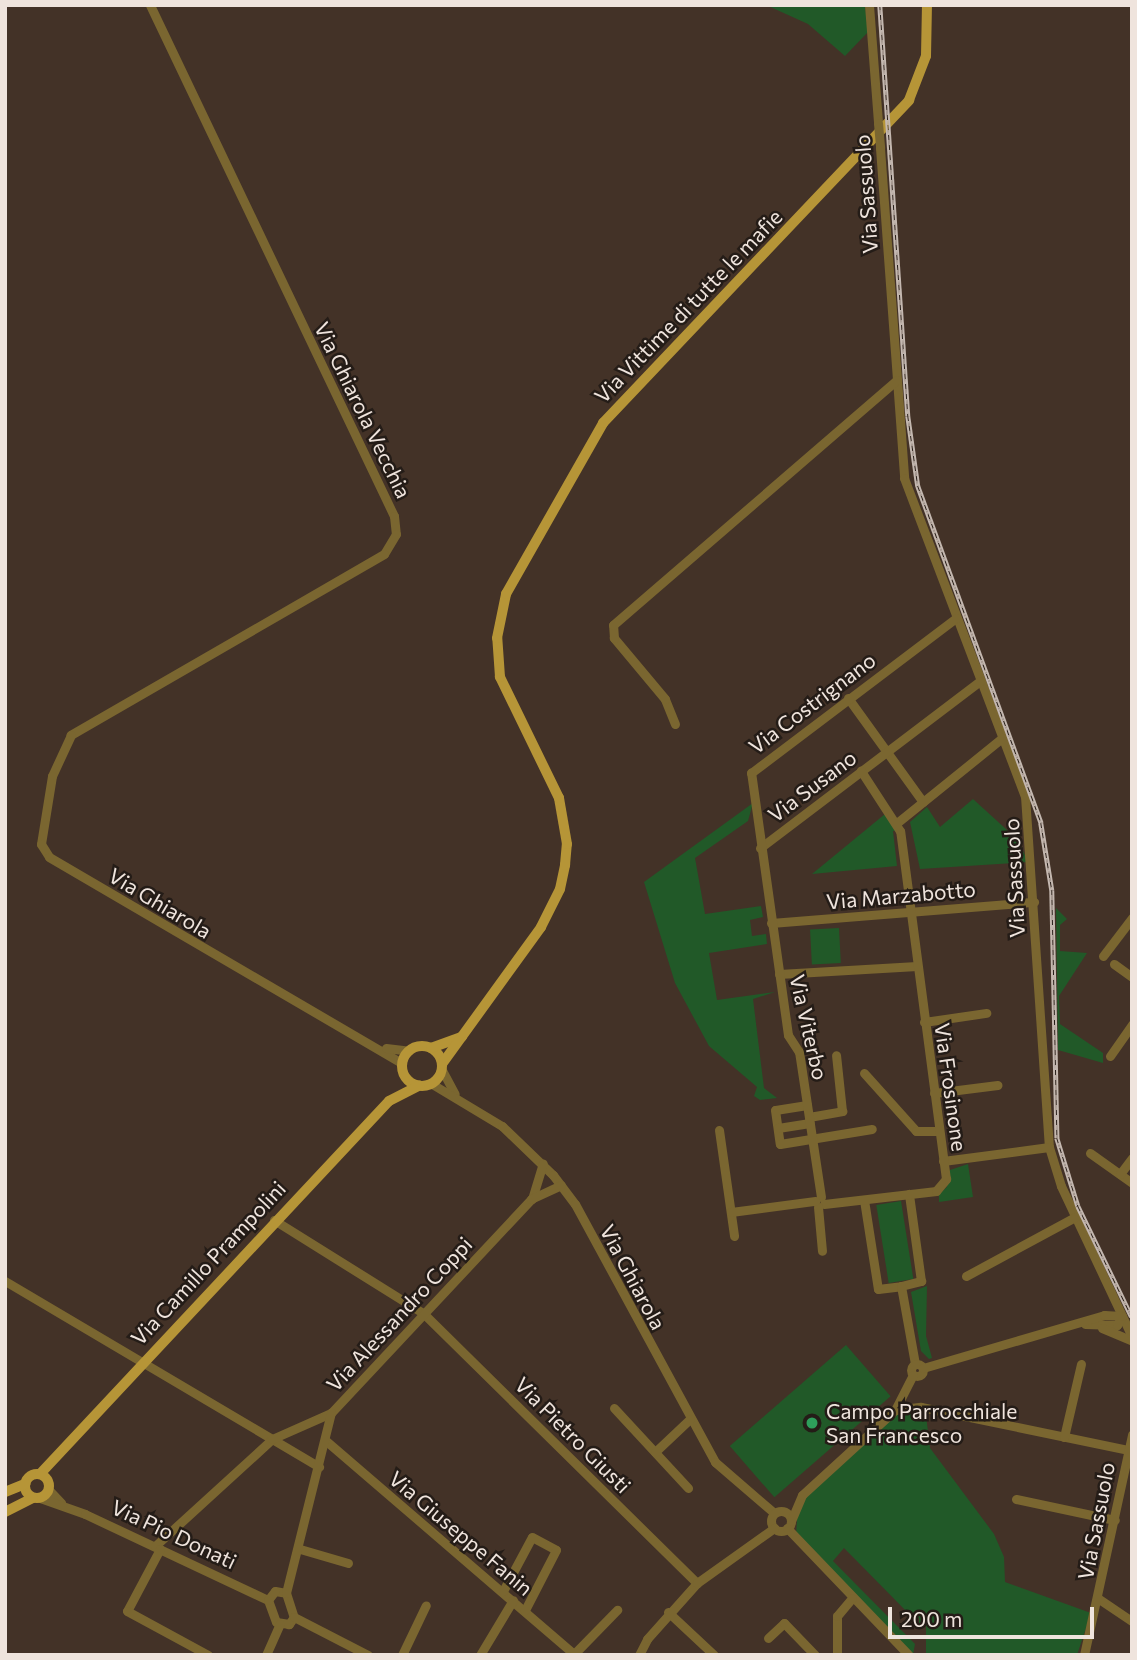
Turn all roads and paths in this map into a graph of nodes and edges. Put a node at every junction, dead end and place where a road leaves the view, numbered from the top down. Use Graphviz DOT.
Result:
graph roads {
  1 [pos="150,5"];
  2 [pos="869,5"];
  3 [pos="928,5"];
  4 [pos="897,380"];
  5 [pos="956,618"];
  6 [pos="980,681"];
  7 [pos="848,698"];
  8 [pos="676,724"];
  9 [pos="82,727"];
  10 [pos="1002,738"];
  11 [pos="886,751"];
  12 [pos="861,771"];
  13 [pos="923,802"];
  14 [pos="898,822"];
  15 [pos="760,848"];
  16 [pos="1034,902"];
  17 [pos="910,911"];
  18 [pos="771,923"];
  19 [pos="1130,923"];
  20 [pos="1103,956"];
  21 [pos="1114,964"];
  22 [pos="917,966"];
  23 [pos="779,974"];
  24 [pos="1132,977"];
  25 [pos="986,1013"];
  26 [pos="923,1021"];
  27 [pos="1132,1024"];
  28 [pos="470,1031"];
  29 [pos="380,1047"];
  30 [pos="431,1048"];
  31 [pos="409,1051"];
  32 [pos="836,1055"];
  33 [pos="1110,1056"];
  34 [pos="442,1067"];
  35 [pos="403,1069"];
  36 [pos="864,1073"];
  37 [pos="432,1084"];
  38 [pos="998,1085"];
  39 [pos="419,1086"];
  40 [pos="934,1093"];
  41 [pos="392,1098"];
  42 [pos="458,1098"];
  43 [pos="807,1105"];
  44 [pos="810,1120"];
  45 [pos="778,1128"];
  46 [pos="872,1129"];
  47 [pos="719,1130"];
  48 [pos="940,1131"];
  49 [pos="813,1138"];
  50 [pos="1049,1147"];
  51 [pos="1090,1153"];
  52 [pos="1132,1158"];
  53 [pos="943,1161"];
  54 [pos="543,1164"];
  55 [pos="1120,1174"];
  56 [pos="1132,1183"];
  57 [pos="561,1185"];
  58 [pos="909,1194"];
  59 [pos="531,1199"];
  60 [pos="864,1200"];
  61 [pos="820,1202"];
  62 [pos="731,1212"];
  63 [pos="1075,1217"];
  64 [pos="274,1220"];
  65 [pos="734,1236"];
  66 [pos="822,1251"];
  67 [pos="966,1276"];
  68 [pos="5,1281"];
  69 [pos="901,1286"];
  70 [pos="1115,1299"];
  71 [pos="423,1313"];
  72 [pos="1122,1316"];
  73 [pos="1098,1317"];
  74 [pos="1076,1323"];
  75 [pos="1090,1325"];
  76 [pos="1132,1339"];
  77 [pos="141,1363"];
  78 [pos="1081,1364"];
  79 [pos="919,1366"];
  80 [pos="614,1408"];
  81 [pos="895,1410"];
  82 [pos="331,1413"];
  83 [pos="690,1419"];
  84 [pos="1132,1434"];
  85 [pos="1064,1437"];
  86 [pos="272,1439"];
  87 [pos="325,1440"];
  88 [pos="1129,1450"];
  89 [pos="654,1451"];
  90 [pos="319,1467"];
  91 [pos="25,1484"];
  92 [pos="42,1488"];
  93 [pos="688,1488"];
  94 [pos="5,1492"];
  95 [pos="802,1495"];
  96 [pos="1016,1499"];
  97 [pos="5,1512"];
  98 [pos="777,1512"];
  99 [pos="1115,1520"];
  100 [pos="789,1525"];
  101 [pos="774,1528"];
  102 [pos="157,1547"];
  103 [pos="300,1549"];
  104 [pos="348,1563"];
  105 [pos="697,1583"];
  106 [pos="503,1591"];
  107 [pos="286,1593"];
  108 [pos="852,1598"];
  109 [pos="1099,1599"];
  110 [pos="268,1600"];
  111 [pos="513,1600"];
  112 [pos="426,1605"];
  113 [pos="525,1610"];
  114 [pos="617,1610"];
  115 [pos="668,1612"];
  116 [pos="294,1617"];
  117 [pos="1132,1621"];
  118 [pos="280,1624"];
  119 [pos="768,1639"];
  120 [pos="575,1654"];
  121 [pos="208,1655"];
  122 [pos="266,1655"];
  123 [pos="368,1655"];
  124 [pos="402,1655"];
  125 [pos="480,1655"];
  126 [pos="639,1655"];
  127 [pos="714,1655"];
  128 [pos="815,1655"];
  129 [pos="837,1655"];
  130 [pos="909,1655"];
  131 [pos="1084,1655"];
  1 -- 9 [label="street, Via Ghiarola Vecchia"];
  2 -- 4 [label="street, Via Sassuolo, bridge"];
  3 -- 28 [label="main road, Via Vittime di tutte le mafie"];
  4 -- 5 [label="street, Via Sassuolo"];
  4 -- 8 [label="street"];
  5 -- 6 [label="street, Via Sassuolo"];
  5 -- 7 [label="street, Via Costrignano"];
  6 -- 10 [label="street, Via Sassuolo"];
  6 -- 11 [label="street, Via Susano"];
  7 -- 11 [label="street"];
  7 -- 15 [label="street, Via Costrignano"];
  9 -- 29 [label="street, Via Ghiarola"];
  10 -- 13 [label="street"];
  10 -- 16 [label="street, Via Sassuolo"];
  11 -- 12 [label="street, Via Susano"];
  11 -- 13 [label="street"];
  12 -- 14 [label="street"];
  12 -- 15 [label="street, Via Susano"];
  13 -- 14 [label="street"];
  14 -- 17 [label="street, Via Frosinone"];
  15 -- 18 [label="street, Via Viterbo"];
  16 -- 17 [label="street, Via Marzabotto"];
  16 -- 50 [label="street, Via Sassuolo"];
  17 -- 18 [label="street, Via Marzabotto"];
  17 -- 22 [label="street, Via Frosinone"];
  18 -- 23 [label="street, Via Viterbo"];
  19 -- 20 [label="street"];
  21 -- 24 [label="street"];
  22 -- 23 [label="street"];
  22 -- 26 [label="street, Via Frosinone"];
  23 -- 43 [label="street, Via Viterbo"];
  25 -- 26 [label="street"];
  26 -- 40 [label="street, Via Frosinone"];
  27 -- 33 [label="street"];
  28 -- 30 [label="main road, Via Vittime di tutte le mafie"];
  28 -- 34 [label="main road, Via Vittime di tutte le mafie"];
  29 -- 31 [label="street, Via Ghiarola"];
  29 -- 35 [label="street, Via Ghiarola"];
  30 -- 31 [label="main road"];
  30 -- 34 [label="main road"];
  31 -- 35 [label="main road"];
  32 -- 44 [label="street"];
  34 -- 37 [label="main road"];
  34 -- 42 [label="street"];
  35 -- 39 [label="main road"];
  35 -- 41 [label="main road, Via Camillo Prampolini"];
  36 -- 48 [label="street"];
  37 -- 39 [label="main road"];
  37 -- 42 [label="street, Via Ghiarola"];
  38 -- 40 [label="street"];
  39 -- 41 [label="main road, Via Camillo Prampolini"];
  40 -- 48 [label="street, Via Frosinone"];
  41 -- 64 [label="main road, Via Camillo Prampolini"];
  42 -- 54 [label="street, Via Ghiarola"];
  43 -- 44 [label="street, Via Viterbo"];
  43 -- 45 [label="street"];
  44 -- 45 [label="street"];
  44 -- 49 [label="street, Via Viterbo"];
  45 -- 49 [label="street"];
  46 -- 49 [label="street"];
  47 -- 62 [label="street"];
  48 -- 53 [label="street, Via Frosinone"];
  49 -- 61 [label="street, Via Viterbo"];
  50 -- 53 [label="street"];
  50 -- 63 [label="street, Via Sassuolo"];
  51 -- 55 [label="street"];
  52 -- 55 [label="street"];
  53 -- 58 [label="street, Via Frosinone"];
  54 -- 57 [label="street, Via Ghiarola"];
  54 -- 59 [label="street, Via Alessandro Coppi"];
  55 -- 56 [label="street"];
  57 -- 59 [label="street, Via Alessandro Coppi"];
  57 -- 83 [label="street, Via Ghiarola"];
  58 -- 60 [label="street, Via Frosinone"];
  58 -- 69 [label="street"];
  59 -- 71 [label="street, Via Alessandro Coppi"];
  60 -- 61 [label="street, Via Frosinone"];
  60 -- 69 [label="street"];
  61 -- 62 [label="street, Via Frosinone"];
  61 -- 66 [label="street, Via Viterbo"];
  62 -- 65 [label="street"];
  63 -- 67 [label="street"];
  63 -- 70 [label="street, Via Sassuolo"];
  64 -- 71 [label="street, Via Pietro Giusti"];
  64 -- 77 [label="main road, Via Camillo Prampolini"];
  68 -- 77 [label="street"];
  69 -- 79 [label="street"];
  70 -- 72 [label="street, Via Sassuolo"];
  70 -- 73 [label="street"];
  71 -- 82 [label="street, Via Alessandro Coppi"];
  71 -- 105 [label="street, Via Pietro Giusti"];
  72 -- 73 [label="street"];
  72 -- 75 [label="street"];
  72 -- 76 [label="street, Via Sassuolo"];
  73 -- 74 [label="street"];
  74 -- 75 [label="street"];
  74 -- 79 [label="street"];
  75 -- 76 [label="street"];
  77 -- 86 [label="street"];
  77 -- 92 [label="main road, Via Camillo Prampolini"];
  78 -- 85 [label="street"];
  79 -- 81 [label="street"];
  80 -- 89 [label="street"];
  81 -- 85 [label="street"];
  81 -- 95 [label="street"];
  82 -- 86 [label="street, Via Alessandro Coppi"];
  82 -- 87 [label="street"];
  83 -- 89 [label="street"];
  83 -- 98 [label="street, Via Ghiarola"];
  84 -- 88 [label="street, Via Sassuolo"];
  85 -- 88 [label="street"];
  86 -- 90 [label="street"];
  86 -- 102 [label="street, Via Alessandro Coppi"];
  87 -- 90 [label="street"];
  87 -- 106 [label="street, Via Giuseppe Fanin"];
  88 -- 99 [label="street, Via Sassuolo"];
  89 -- 93 [label="street"];
  90 -- 103 [label="street"];
  91 -- 92 [label="main road, Via Pio Donati"];
  91 -- 92 [label="main road"];
  91 -- 94 [label="main road"];
  92 -- 97 [label="main road"];
  92 -- 102 [label="street, Via Pio Donati"];
  95 -- 98 [label="street"];
  95 -- 100 [label="street"];
  96 -- 99 [label="street"];
  98 -- 100 [label="street, Via Ghiarola"];
  98 -- 101 [label="street"];
  99 -- 109 [label="street, Via Sassuolo"];
  100 -- 101 [label="street"];
  100 -- 108 [label="street, Via Ghiarola"];
  101 -- 105 [label="street"];
  102 -- 110 [label="street, Via Pio Donati"];
  102 -- 121 [label="street, Via Alessandro Coppi"];
  103 -- 104 [label="street"];
  103 -- 107 [label="street"];
  105 -- 115 [label="street"];
  106 -- 111 [label="street, Via Giuseppe Fanin"];
  106 -- 113 [label="street"];
  107 -- 110 [label="street"];
  107 -- 116 [label="street"];
  108 -- 129 [label="street"];
  108 -- 130 [label="street, Via Ghiarola"];
  109 -- 117 [label="street"];
  109 -- 131 [label="street, Via Sassuolo"];
  110 -- 118 [label="street"];
  111 -- 113 [label="street, Via Giuseppe Fanin"];
  111 -- 125 [label="street"];
  112 -- 124 [label="street"];
  113 -- 120 [label="street, Via Giuseppe Fanin"];
  114 -- 120 [label="street, Via Giuseppe Fanin"];
  115 -- 126 [label="street"];
  115 -- 127 [label="street"];
  116 -- 118 [label="street"];
  116 -- 123 [label="street"];
  118 -- 122 [label="street"];
  119 -- 128 [label="street"];
}
